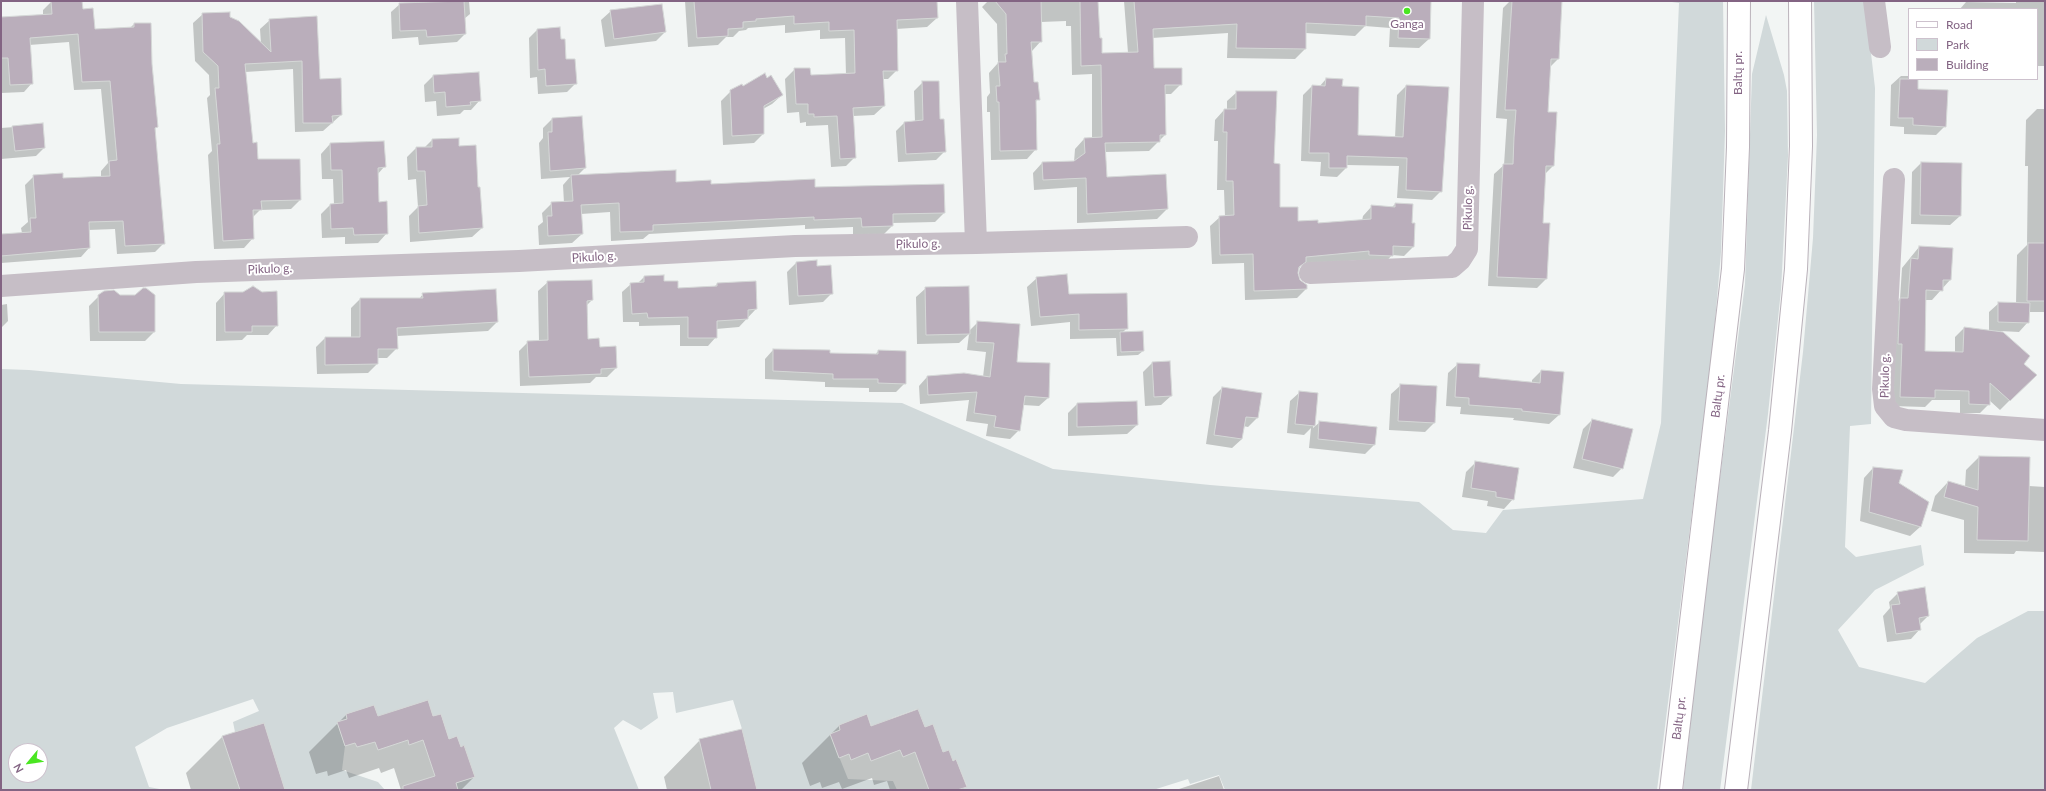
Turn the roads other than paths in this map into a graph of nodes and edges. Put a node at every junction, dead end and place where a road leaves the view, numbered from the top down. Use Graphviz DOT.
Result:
graph roads {
  1 [pos="967,1"];
  2 [pos="1473,1"];
  3 [pos="1739,1"];
  4 [pos="1800,1"];
  5 [pos="1874,1"];
  6 [pos="1880,47"];
  7 [pos="1894,179"];
  8 [pos="1187,237"];
  9 [pos="976,244"];
  10 [pos="1310,273"];
  11 [pos="1,286"];
  12 [pos="2045,430"];
  13 [pos="1671,790"];
  14 [pos="1736,790"];
  1 -- 9 [label="street"];
  2 -- 10 [label="street, Pikulo g."];
  3 -- 13 [label="main road, Baltų pr."];
  4 -- 14 [label="main road"];
  5 -- 6 [label="street"];
  7 -- 12 [label="street, Pikulo g."];
  8 -- 9 [label="street, Pikulo g."];
  9 -- 11 [label="street, Pikulo g."];
}
